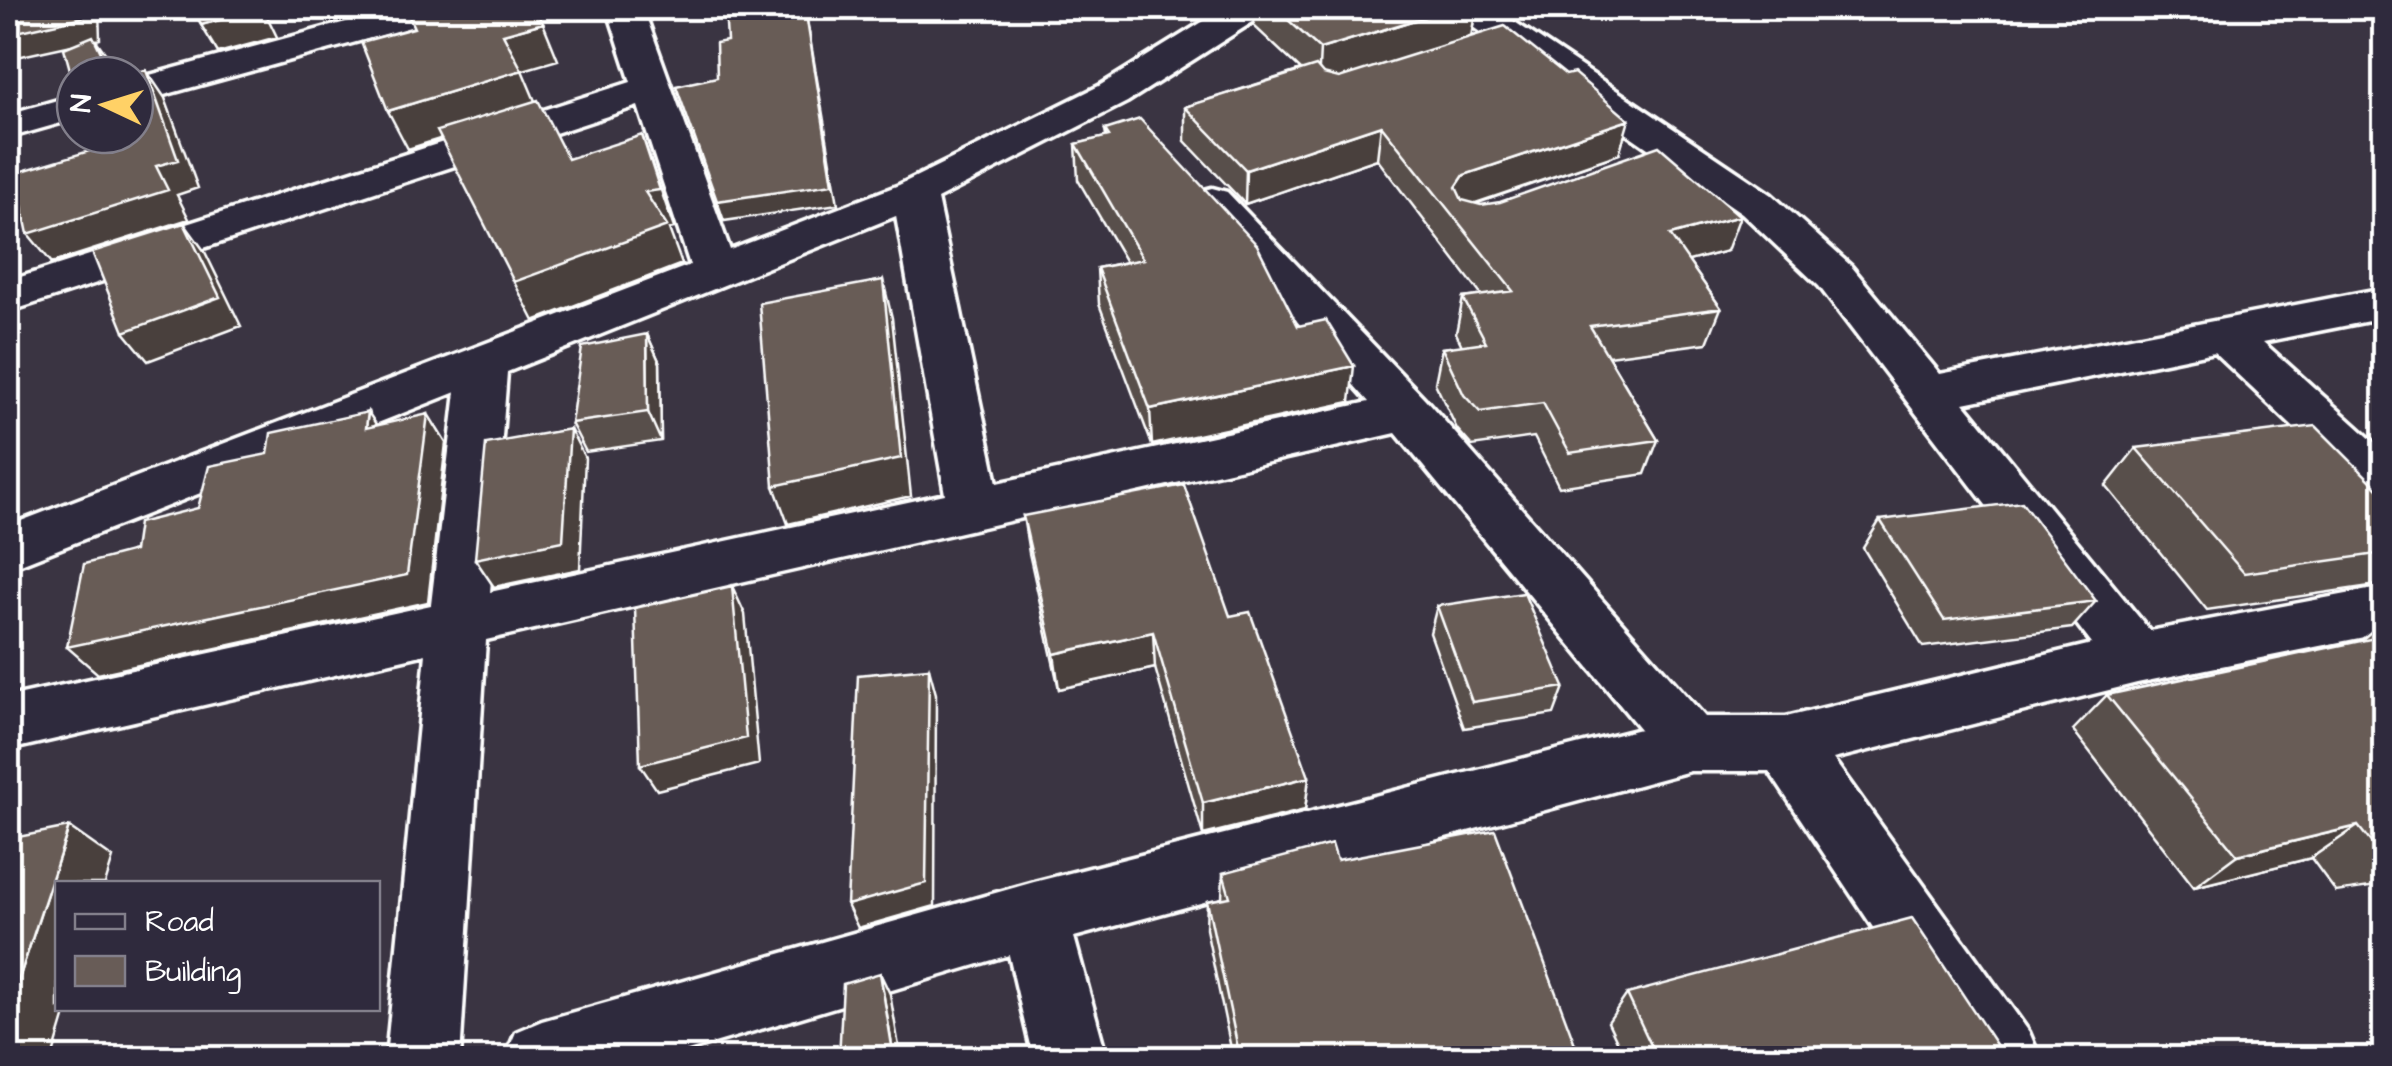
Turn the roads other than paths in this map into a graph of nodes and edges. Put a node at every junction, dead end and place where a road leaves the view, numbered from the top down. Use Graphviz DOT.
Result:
graph roads {
  1 [pos="437,8"];
  2 [pos="625,8"];
  3 [pos="1249,8"];
  4 [pos="1487,32"];
  5 [pos="155,86"];
  6 [pos="652,88"];
  7 [pos="55,113"];
  8 [pos="8,126"];
  9 [pos="1179,166"];
  10 [pos="914,194"];
  11 [pos="714,270"];
  12 [pos="8,297"];
  13 [pos="2384,303"];
  14 [pos="2224,334"];
  15 [pos="484,360"];
  16 [pos="1930,392"];
  17 [pos="1406,412"];
  18 [pos="2384,481"];
  19 [pos="976,508"];
  20 [pos="9,540"];
  21 [pos="2384,610"];
  22 [pos="458,623"];
  23 [pos="2137,658"];
  24 [pos="8,723"];
  25 [pos="1690,744"];
  26 [pos="1786,744"];
  27 [pos="1034,915"];
  28 [pos="423,1058"];
  29 [pos="542,1058"];
  30 [pos="1070,1058"];
  31 [pos="2003,1058"];
  1 -- 5 [label="street"];
  2 -- 6 [label="street"];
  3 -- 10 [label="street"];
  4 -- 16 [label="street"];
  6 -- 11 [label="street"];
  6 -- 12 [label="street"];
  7 -- 8 [label="street"];
  9 -- 17 [label="street"];
  10 -- 11 [label="street"];
  10 -- 19 [label="street"];
  11 -- 15 [label="street"];
  13 -- 14 [label="street"];
  14 -- 16 [label="street"];
  14 -- 18 [label="street"];
  15 -- 20 [label="street"];
  15 -- 22 [label="street"];
  16 -- 23 [label="street"];
  17 -- 19 [label="street"];
  17 -- 25 [label="street"];
  19 -- 22 [label="street"];
  21 -- 23 [label="street"];
  22 -- 24 [label="street"];
  22 -- 28 [label="street"];
  23 -- 26 [label="street"];
  25 -- 26 [label="street"];
  25 -- 27 [label="street"];
  26 -- 31 [label="street"];
  27 -- 29 [label="street"];
  27 -- 30 [label="street"];
}
